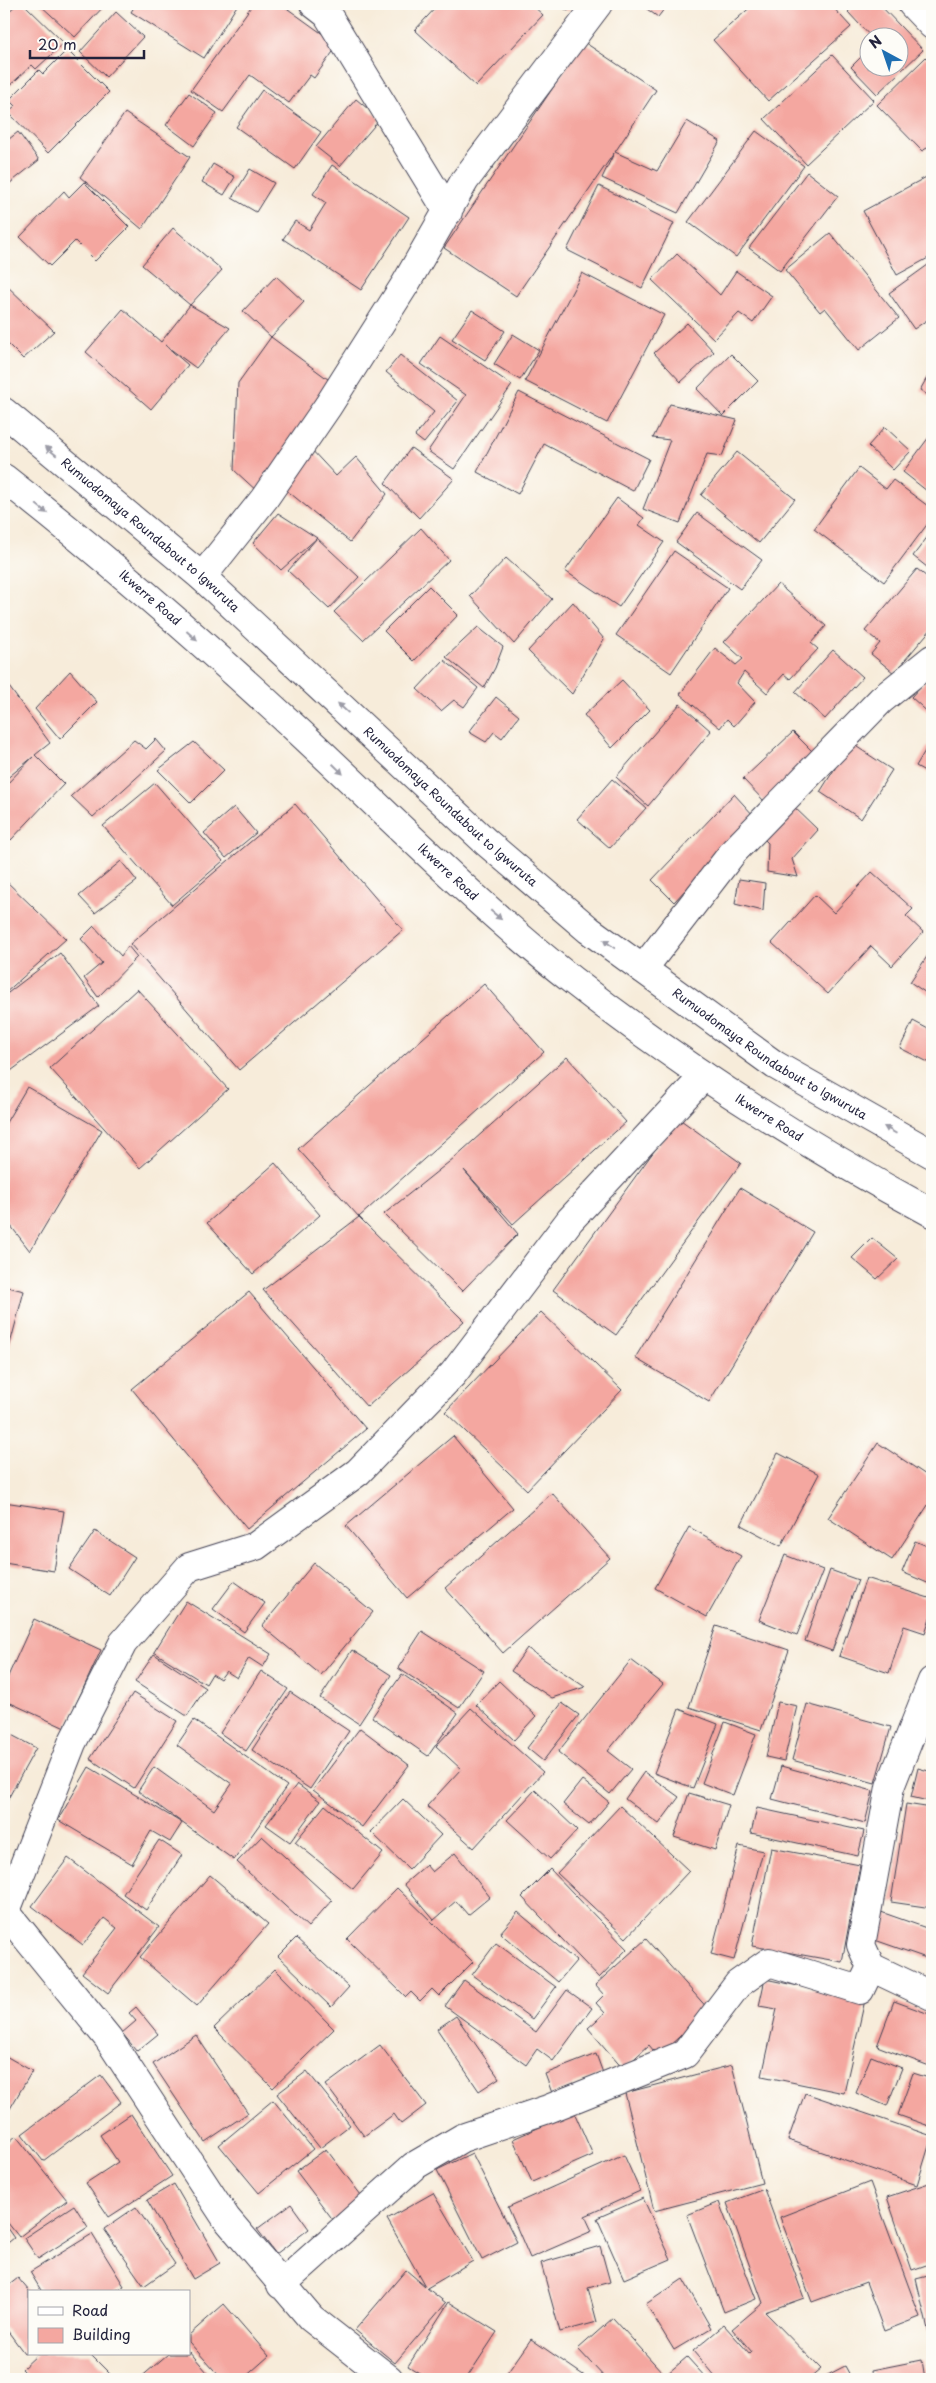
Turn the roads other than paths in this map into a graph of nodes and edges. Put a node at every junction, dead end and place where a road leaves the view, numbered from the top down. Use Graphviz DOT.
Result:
graph roads {
  1 [pos="314,4"];
  2 [pos="598,4"];
  3 [pos="912,4"];
  4 [pos="932,25"];
  5 [pos="448,212"];
  6 [pos="4,412"];
  7 [pos="4,478"];
  8 [pos="202,577"];
  9 [pos="932,659"];
  10 [pos="643,969"];
  11 [pos="704,1076"];
  12 [pos="932,1154"];
  13 [pos="932,1213"];
  14 [pos="932,1681"];
  15 [pos="5,1910"];
  16 [pos="872,1967"];
  17 [pos="932,1996"];
  18 [pos="281,2285"];
  19 [pos="389,2379"];
  1 -- 5 [label="street"];
  2 -- 5 [label="street"];
  3 -- 4 [label="street"];
  5 -- 8 [label="street"];
  8 -- 6 [label="street, Rumuodomaya Roundabout to Igwuruta, one-way"];
  7 -- 11 [label="street, Ikwerre Road, one-way"];
  10 -- 8 [label="street, Rumuodomaya Roundabout to Igwuruta, one-way"];
  9 -- 10 [label="street"];
  12 -- 10 [label="street, Rumuodomaya Roundabout to Igwuruta, one-way"];
  11 -- 13 [label="street, Ikwerre Road"];
  11 -- 15 [label="street"];
  14 -- 16 [label="street"];
  15 -- 18 [label="street"];
  16 -- 17 [label="street"];
  16 -- 18 [label="street"];
  18 -- 19 [label="street"];
}
